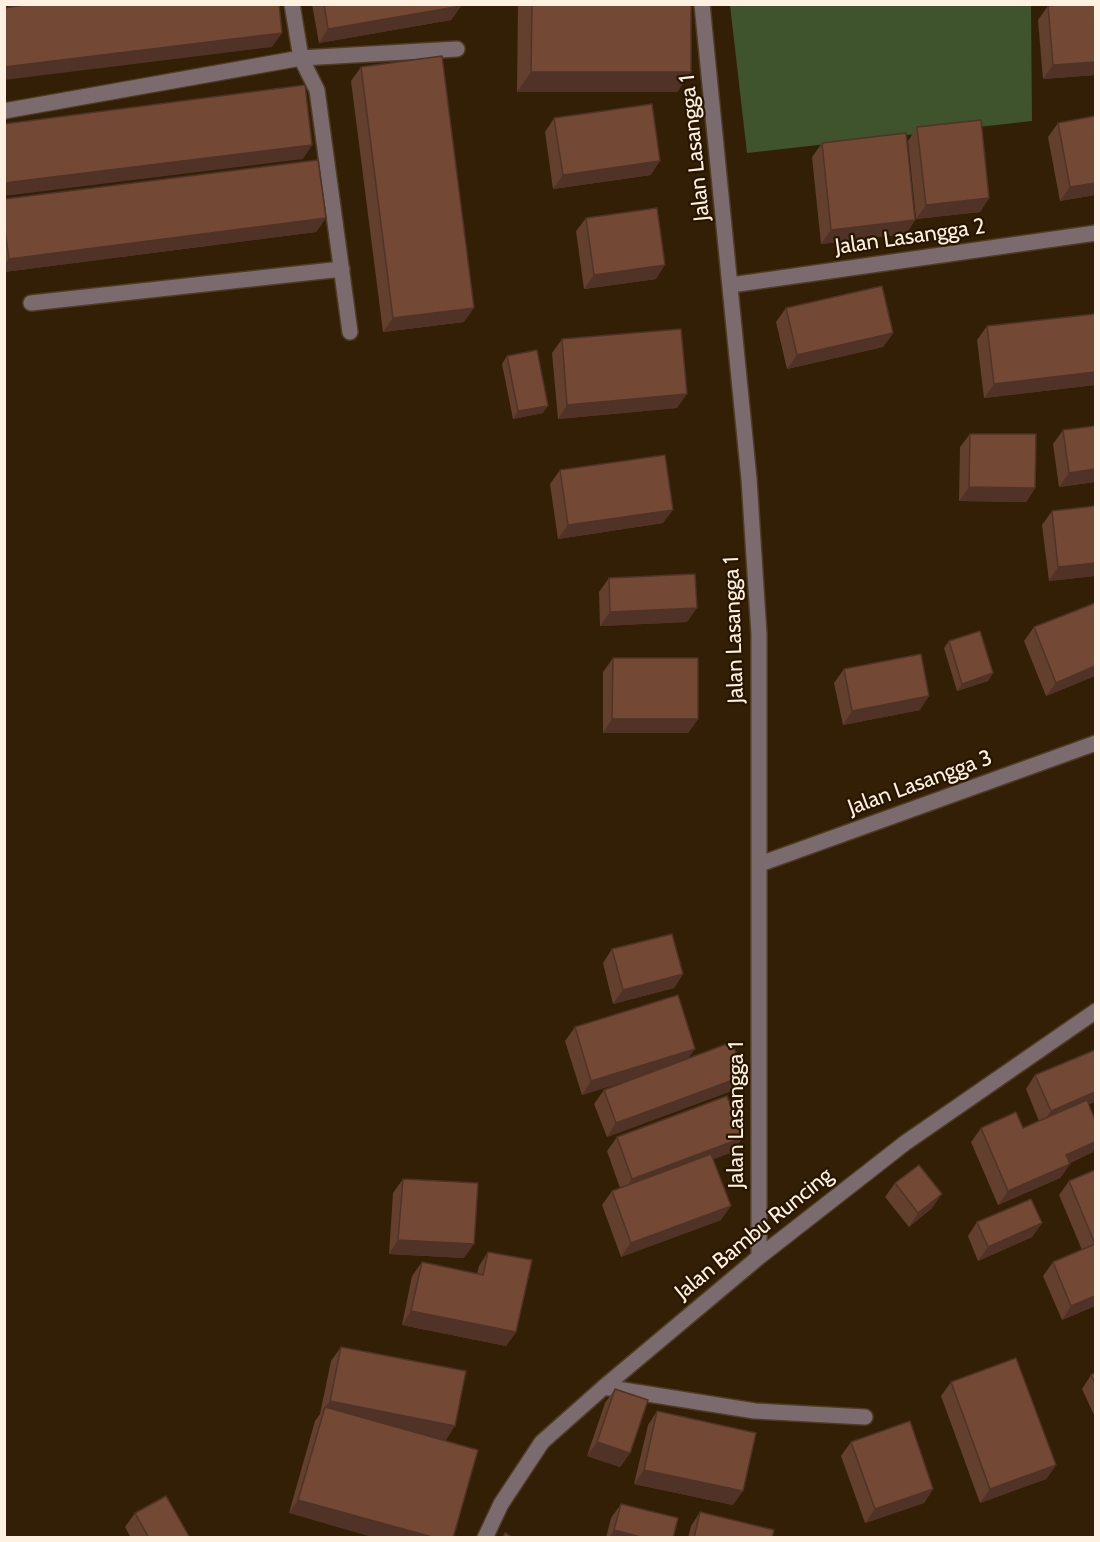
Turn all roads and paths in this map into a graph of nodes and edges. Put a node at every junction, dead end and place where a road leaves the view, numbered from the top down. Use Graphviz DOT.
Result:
graph roads {
  1 [pos="292,4"];
  2 [pos="702,4"];
  3 [pos="457,49"];
  4 [pos="301,58"];
  5 [pos="4,111"];
  6 [pos="1095,233"];
  7 [pos="342,269"];
  8 [pos="731,285"];
  9 [pos="31,303"];
  10 [pos="350,332"];
  11 [pos="1095,743"];
  12 [pos="760,864"];
  13 [pos="1095,1012"];
  14 [pos="759,1257"];
  15 [pos="604,1387"];
  16 [pos="866,1417"];
  17 [pos="485,1538"];
  1 -- 4 [label="street"];
  2 -- 8 [label="street, Jalan Lasangga 1"];
  3 -- 4 [label="street"];
  4 -- 5 [label="street"];
  4 -- 7 [label="street"];
  6 -- 8 [label="street, Jalan Lasangga 2"];
  7 -- 9 [label="street"];
  7 -- 10 [label="street"];
  8 -- 12 [label="street, Jalan Lasangga 1"];
  11 -- 12 [label="street, Jalan Lasangga 3"];
  12 -- 14 [label="street, Jalan Lasangga 1"];
  13 -- 14 [label="street, Jalan Bambu Runcing"];
  14 -- 15 [label="street, Jalan Bambu Runcing"];
  15 -- 16 [label="street"];
  15 -- 17 [label="street, Jalan Bambu Runcing"];
}
